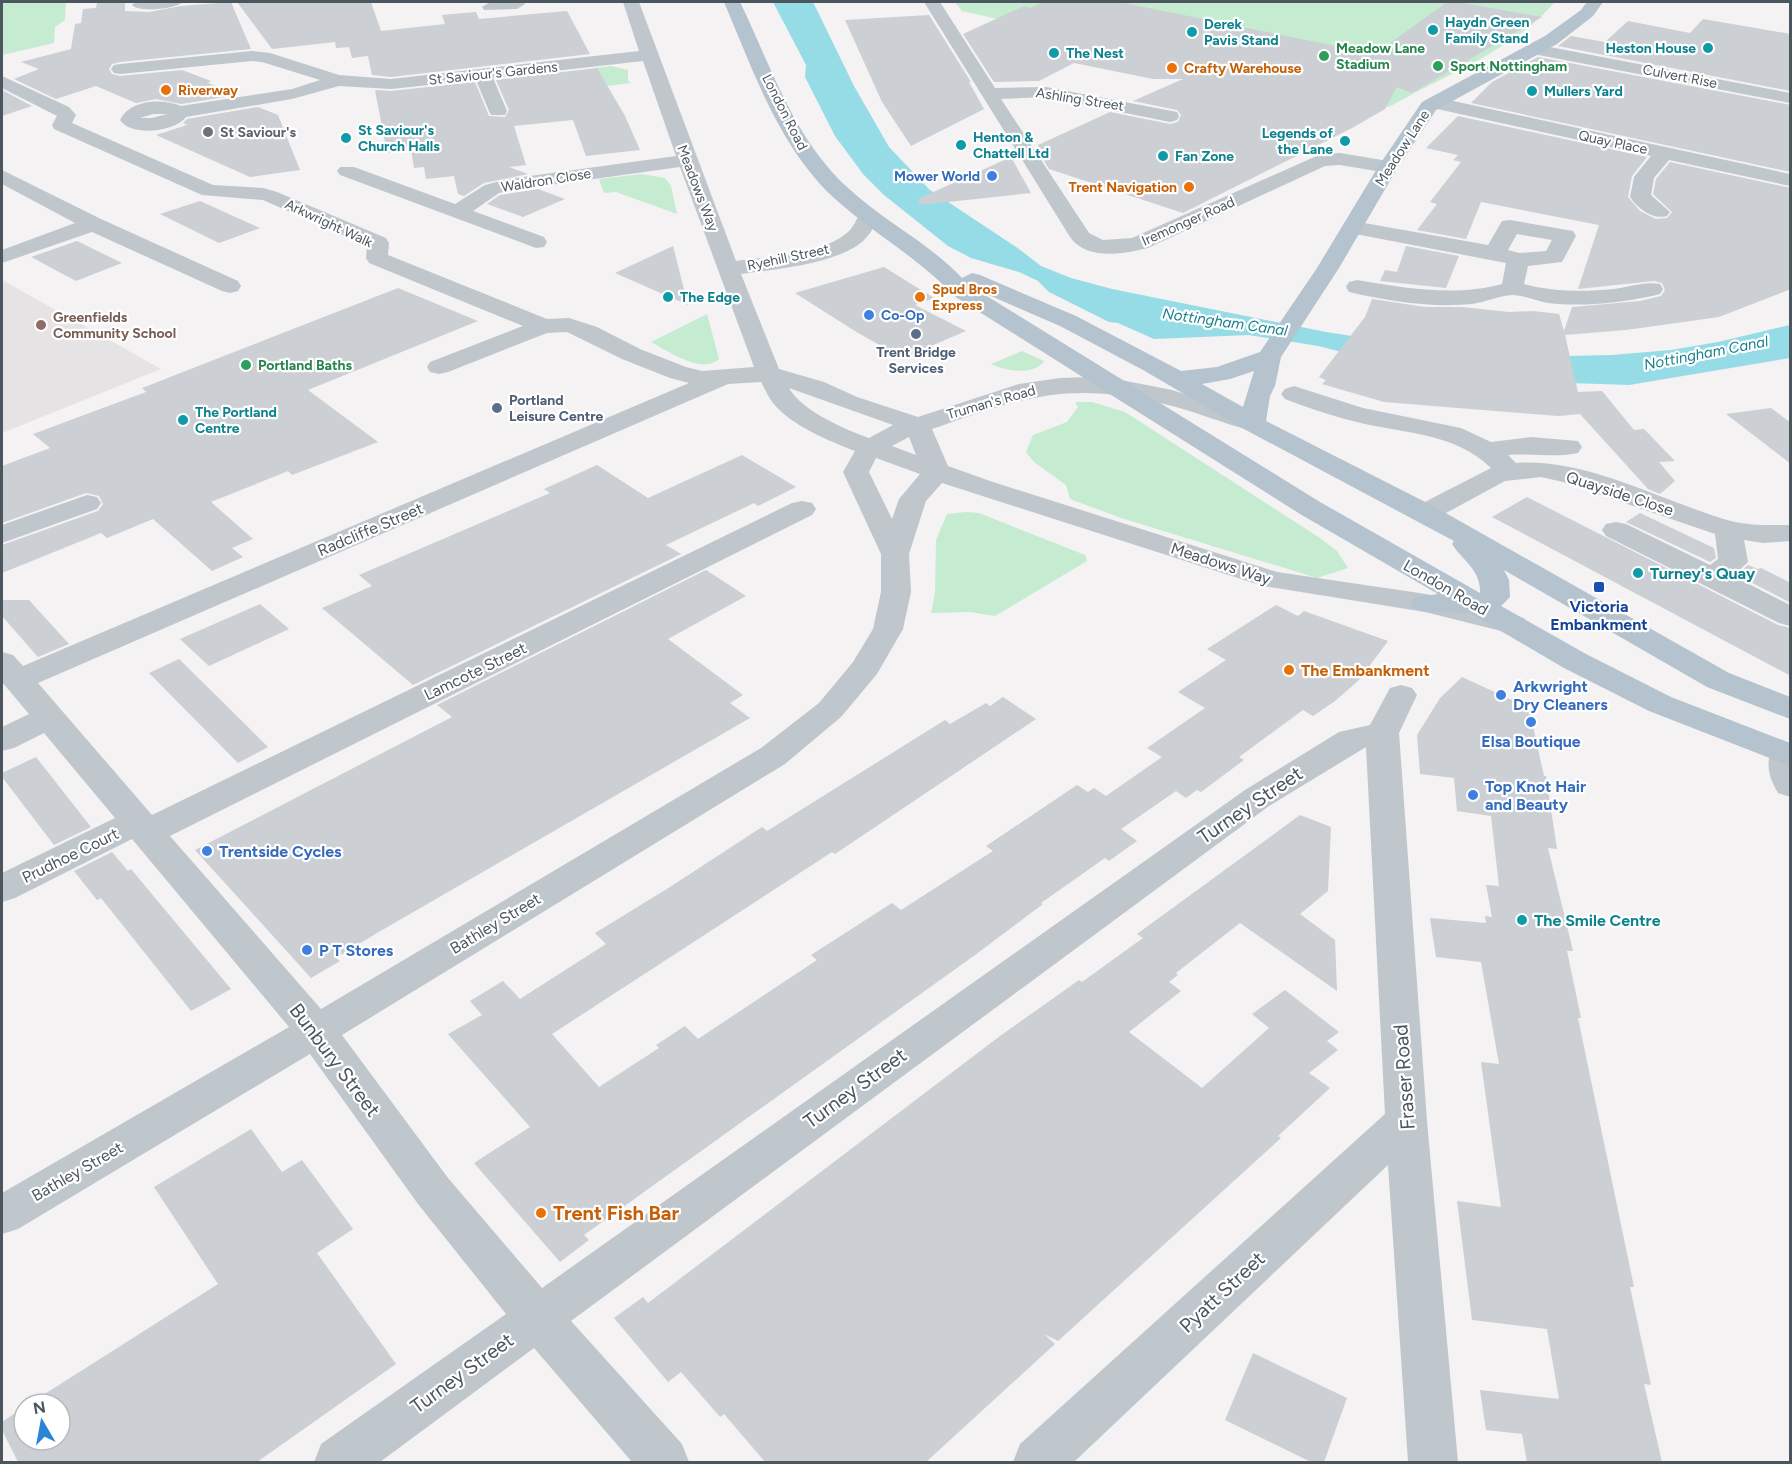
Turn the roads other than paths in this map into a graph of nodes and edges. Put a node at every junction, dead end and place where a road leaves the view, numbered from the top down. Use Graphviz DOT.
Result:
graph roads {
  1 [pos="176,2"];
  2 [pos="631,2"];
  3 [pos="732,2"];
  4 [pos="932,2"];
  5 [pos="1595,2"];
  6 [pos="140,5"];
  7 [pos="518,5"];
  8 [pos="490,7"];
  9 [pos="1534,49"];
  10 [pos="649,55"];
  11 [pos="120,69"];
  12 [pos="483,74"];
  13 [pos="337,80"];
  14 [pos="2,81"];
  15 [pos="989,94"];
  16 [pos="1791,98"];
  17 [pos="1435,103"];
  18 [pos="501,104"];
  19 [pos="179,112"];
  20 [pos="1170,116"];
  21 [pos="1664,153"];
  22 [pos="687,160"];
  23 [pos="1388,167"];
  24 [pos="347,171"];
  25 [pos="2,176"];
  26 [pos="1791,180"];
  27 [pos="457,212"];
  28 [pos="1660,212"];
  29 [pos="868,217"];
  30 [pos="93,224"];
  31 [pos="1353,227"];
  32 [pos="536,242"];
  33 [pos="1495,252"];
  34 [pos="2,257"];
  35 [pos="1518,260"];
  36 [pos="730,269"];
  37 [pos="946,272"];
  38 [pos="230,286"];
  39 [pos="1357,287"];
  40 [pos="1512,288"];
  41 [pos="1652,289"];
  42 [pos="544,326"];
  43 [pos="1269,357"];
  44 [pos="439,367"];
  45 [pos="768,374"];
  46 [pos="722,377"];
  47 [pos="1179,380"];
  48 [pos="1118,387"];
  49 [pos="1294,394"];
  50 [pos="1254,424"];
  51 [pos="917,426"];
  52 [pos="1569,447"];
  53 [pos="871,448"];
  54 [pos="1487,450"];
  55 [pos="1509,471"];
  56 [pos="929,480"];
  57 [pos="87,503"];
  58 [pos="802,509"];
  59 [pos="1436,519"];
  60 [pos="1728,529"];
  61 [pos="1616,530"];
  62 [pos="1791,533"];
  63 [pos="2,535"];
  64 [pos="894,554"];
  65 [pos="1712,577"];
  66 [pos="1426,603"];
  67 [pos="1475,604"];
  68 [pos="1791,617"];
  69 [pos="1513,625"];
  70 [pos="10,671"];
  71 [pos="1401,695"];
  72 [pos="1791,709"];
  73 [pos="50,717"];
  74 [pos="1382,733"];
  75 [pos="2,740"];
  76 [pos="1789,765"];
  77 [pos="143,827"];
  78 [pos="2,888"];
  79 [pos="316,1031"];
  80 [pos="1406,1121"];
  81 [pos="6,1201"];
  82 [pos="538,1318"];
  83 [pos="339,1462"];
  84 [pos="664,1462"];
  85 [pos="1038,1462"];
  86 [pos="1433,1462"];
  1 -- 6 [label="street"];
  2 -- 10 [label="street, Meadows Way"];
  3 -- 29 [label="main road, London Road"];
  4 -- 15 [label="street, Iremonger Road"];
  5 -- 9 [label="main road, Meadow Lane"];
  7 -- 8 [label="street"];
  9 -- 16 [label="street, Culvert Rise"];
  9 -- 17 [label="main road, Meadow Lane"];
  10 -- 12 [label="street, St Saviour's Gardens"];
  10 -- 22 [label="street, Meadows Way"];
  11 -- 13 [label="street, St Saviour's Gardens"];
  12 -- 13 [label="street, St Saviour's Gardens"];
  12 -- 18 [label="street"];
  13 -- 19 [label="street, St Saviour's Gardens"];
  14 -- 42 [label="street, Arkwright Walk"];
  15 -- 20 [label="street, Ashling Street"];
  15 -- 23 [label="street, Iremonger Road"];
  17 -- 21 [label="street, Quay Place"];
  17 -- 23 [label="main road, Meadow Lane"];
  21 -- 26 [label="street, Quay Place"];
  21 -- 28 [label="street"];
  22 -- 27 [label="street, Waldron Close"];
  22 -- 36 [label="street, Meadows Way"];
  23 -- 31 [label="main road, Meadow Lane"];
  24 -- 27 [label="street"];
  25 -- 30 [label="street"];
  27 -- 32 [label="street"];
  29 -- 36 [label="street, Ryehill Street"];
  29 -- 37 [label="main road, London Road"];
  30 -- 34 [label="street"];
  30 -- 38 [label="street"];
  31 -- 33 [label="street"];
  31 -- 43 [label="main road, Meadow Lane"];
  33 -- 35 [label="street"];
  33 -- 35 [label="street"];
  35 -- 40 [label="street"];
  36 -- 45 [label="street, Meadows Way"];
  37 -- 47 [label="main road, London Road"];
  37 -- 48 [label="main road, London Road"];
  39 -- 40 [label="street"];
  40 -- 41 [label="street"];
  42 -- 44 [label="street"];
  42 -- 46 [label="street, Arkwright Walk"];
  43 -- 47 [label="main road"];
  43 -- 50 [label="main road, Meadow Lane"];
  45 -- 46 [label="street, Arkwright Walk"];
  45 -- 51 [label="street"];
  45 -- 53 [label="street, Meadows Way"];
  46 -- 70 [label="street, Radcliffe Street"];
  47 -- 50 [label="main road, London Road"];
  48 -- 50 [label="street, London Road"];
  48 -- 51 [label="street, Truman's Road"];
  48 -- 67 [label="main road, London Road"];
  49 -- 54 [label="street"];
  50 -- 59 [label="main road, London Road"];
  51 -- 53 [label="street, Truman's Road"];
  51 -- 56 [label="street"];
  52 -- 54 [label="street, Quayside Close"];
  53 -- 56 [label="street, Meadows Way"];
  53 -- 64 [label="street, Bathley Street"];
  54 -- 55 [label="street"];
  55 -- 59 [label="street, Quayside Close"];
  55 -- 60 [label="street, Quayside Close"];
  56 -- 64 [label="street, Bathley Street"];
  56 -- 66 [label="street, Meadows Way"];
  57 -- 63 [label="street"];
  58 -- 77 [label="street, Lamcote Street"];
  59 -- 67 [label="main road"];
  59 -- 72 [label="main road, London Road"];
  60 -- 62 [label="street, Quayside Close"];
  60 -- 65 [label="street"];
  61 -- 65 [label="street"];
  64 -- 79 [label="street, Bathley Street"];
  65 -- 68 [label="street"];
  66 -- 67 [label="main road"];
  66 -- 69 [label="street, Meadows Way"];
  67 -- 69 [label="main road, London Road"];
  69 -- 76 [label="main road, London Road"];
  70 -- 73 [label="street, Bunbury Street"];
  71 -- 74 [label="street"];
  73 -- 75 [label="street"];
  73 -- 77 [label="street, Bunbury Street"];
  74 -- 80 [label="street, Fraser Road"];
  74 -- 82 [label="street, Turney Street"];
  77 -- 78 [label="street, Prudhoe Court"];
  77 -- 79 [label="street, Bunbury Street"];
  79 -- 81 [label="street, Bathley Street"];
  79 -- 82 [label="street, Bunbury Street"];
  80 -- 85 [label="street, Pyatt Street"];
  80 -- 86 [label="street, Fraser Road"];
  82 -- 83 [label="street, Turney Street"];
  82 -- 84 [label="street, Bunbury Street"];
}
